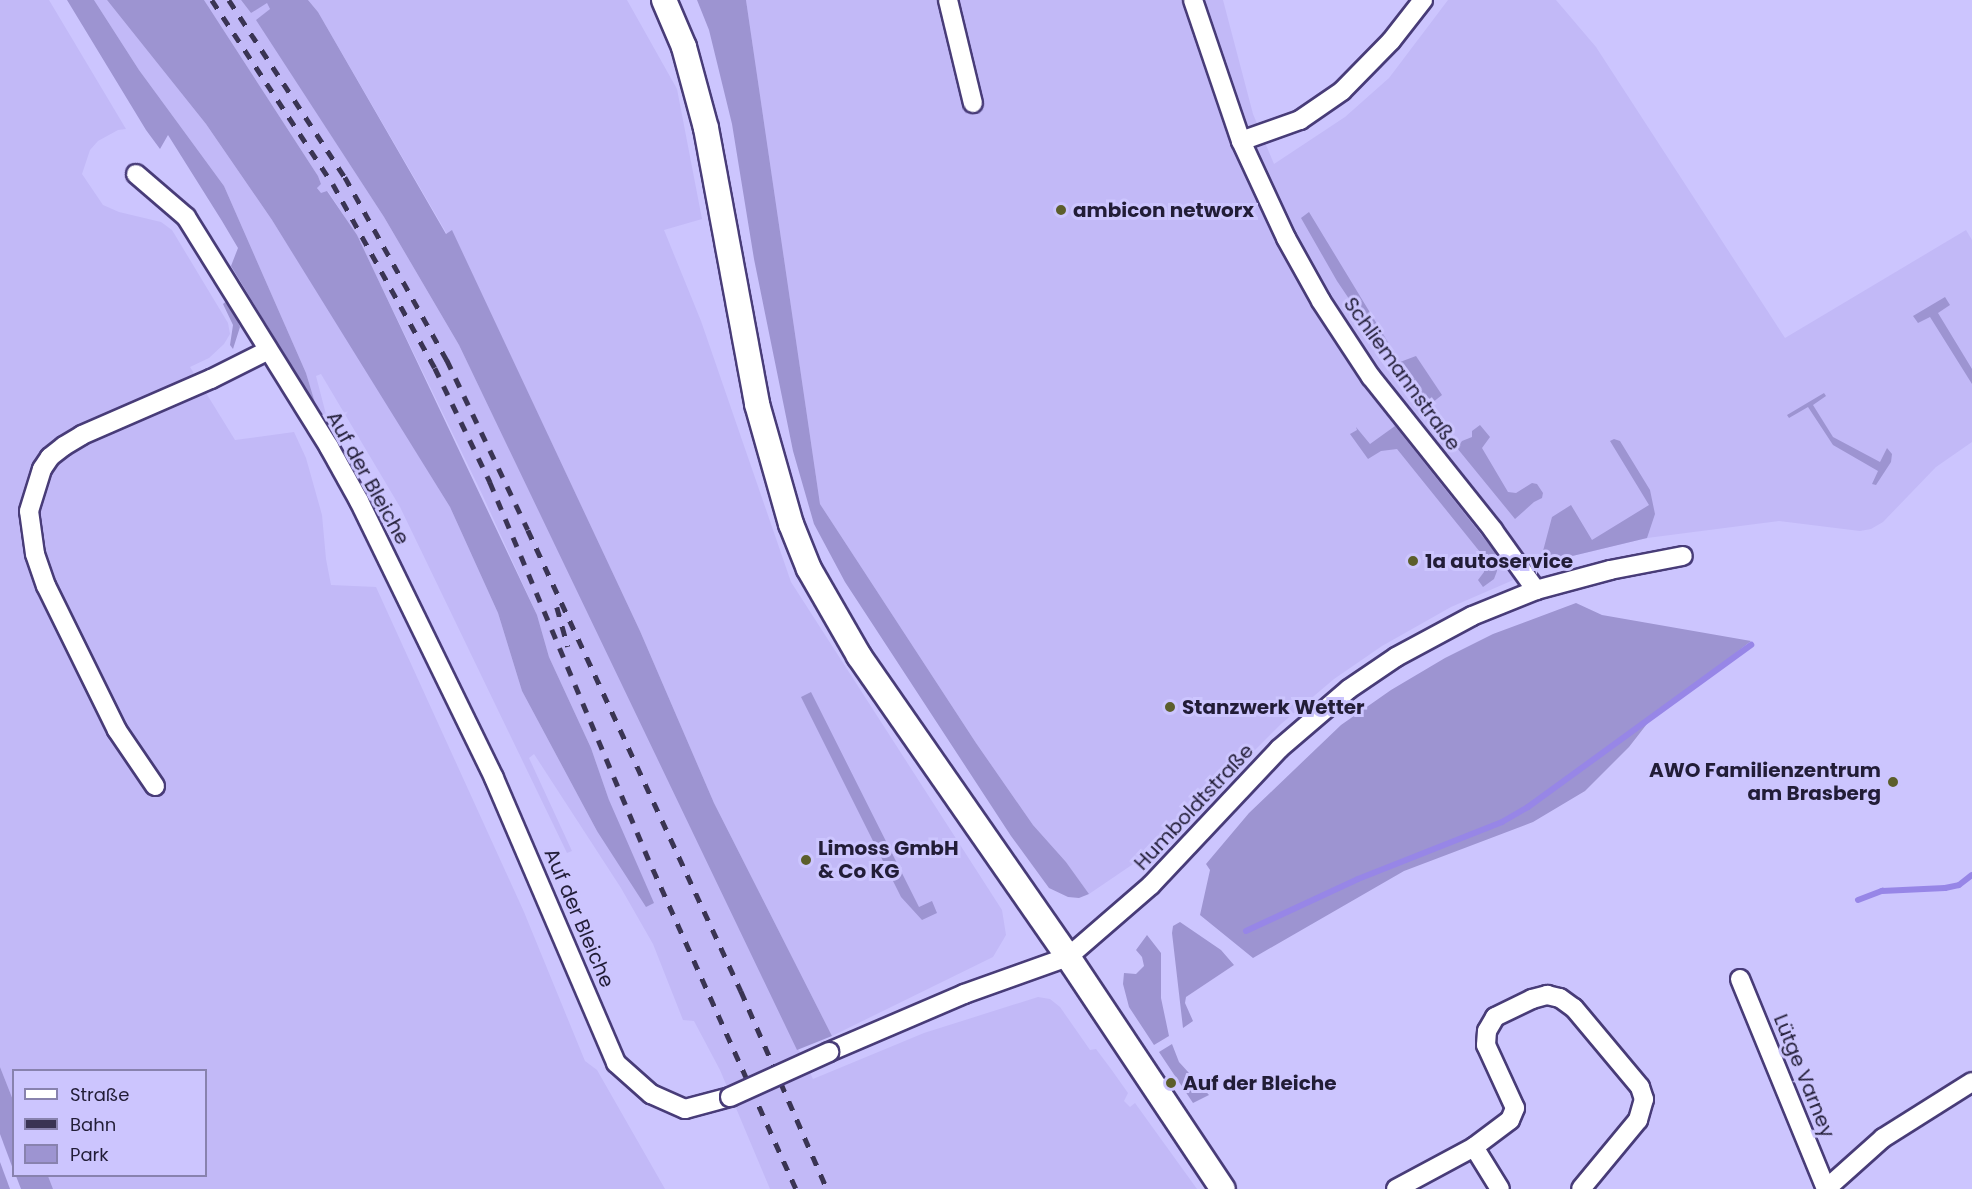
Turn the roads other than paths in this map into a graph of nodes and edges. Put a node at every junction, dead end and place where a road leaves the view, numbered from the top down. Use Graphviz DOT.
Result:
graph roads {
  1 [pos="664,0"];
  2 [pos="948,0"];
  3 [pos="1193,0"];
  4 [pos="1423,0"];
  5 [pos="973,103"];
  6 [pos="1241,141"];
  7 [pos="136,174"];
  8 [pos="267,351"];
  9 [pos="1683,556"];
  10 [pos="1536,590"];
  11 [pos="155,786"];
  12 [pos="1068,957"];
  13 [pos="1740,979"];
  14 [pos="1972,1082"];
  15 [pos="1474,1147"];
  16 [pos="1222,1189"];
  17 [pos="1396,1189"];
  18 [pos="1500,1189"];
  19 [pos="1581,1189"];
  20 [pos="1826,1189"];
  1 -- 12 [label="main road"];
  2 -- 5 [label="street"];
  3 -- 6 [label="street, Schliemannstraße"];
  4 -- 6 [label="street"];
  6 -- 10 [label="street, Schliemannstraße"];
  7 -- 8 [label="street, Auf der Bleiche"];
  8 -- 11 [label="street"];
  8 -- 12 [label="street, Auf der Bleiche, bridge"];
  9 -- 10 [label="street, Humboldtstraße"];
  10 -- 12 [label="street, Humboldtstraße"];
  12 -- 16 [label="main road"];
  13 -- 20 [label="street, Lütge Varney"];
  14 -- 20 [label="street"];
  15 -- 17 [label="street"];
  15 -- 18 [label="street"];
  15 -- 19 [label="street"];
}
